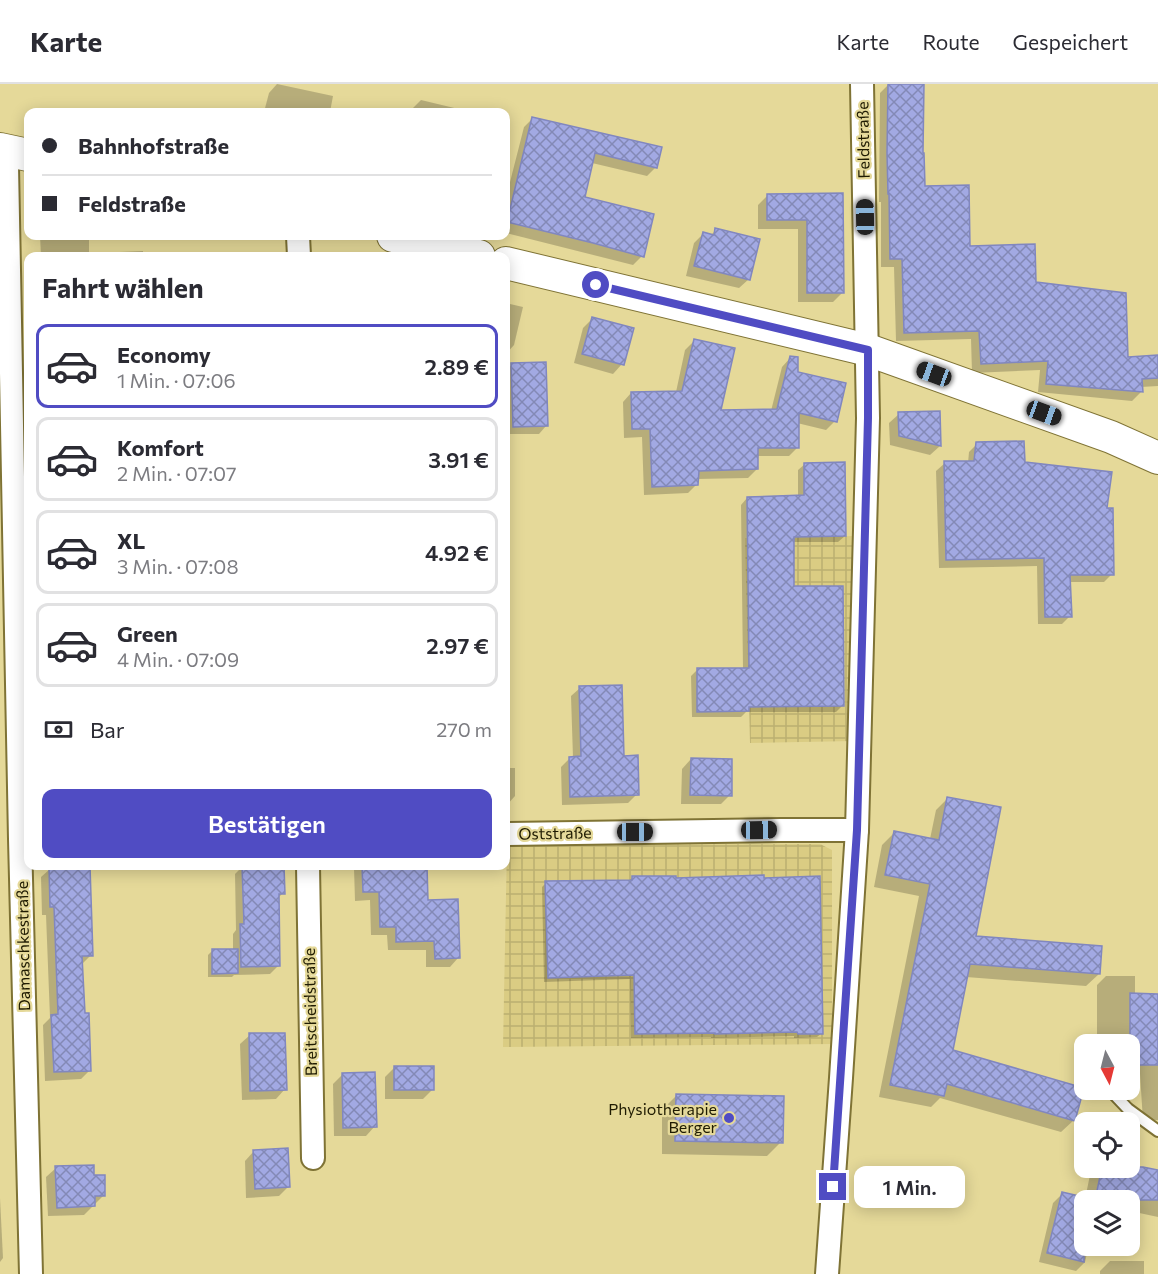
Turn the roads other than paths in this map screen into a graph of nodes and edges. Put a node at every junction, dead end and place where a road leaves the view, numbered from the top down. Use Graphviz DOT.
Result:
graph roads {
  1 [pos="862,84"];
  2 [pos="13,151"];
  3 [pos="410,240"];
  4 [pos="463,252"];
  5 [pos="510,264"];
  6 [pos="868,350"];
  7 [pos="1158,458"];
  8 [pos="857,830"];
  9 [pos="510,834"];
  10 [pos="16,839"];
  11 [pos="308,870"];
  12 [pos="1119,1100"];
  13 [pos="1158,1131"];
  14 [pos="313,1158"];
  15 [pos="31,1274"];
  16 [pos="827,1274"];
  1 -- 6 [label="street, Feldstraße"];
  2 -- 10 [label="street, Damaschkestraße"];
  3 -- 4 [label="street"];
  5 -- 6 [label="street"];
  6 -- 7 [label="street"];
  6 -- 8 [label="street, Feldstraße"];
  8 -- 9 [label="street, Oststraße"];
  8 -- 16 [label="street, Feldstraße"];
  10 -- 15 [label="street, Damaschkestraße"];
  11 -- 14 [label="street, Breitscheidstraße"];
  12 -- 13 [label="lane"];
}
